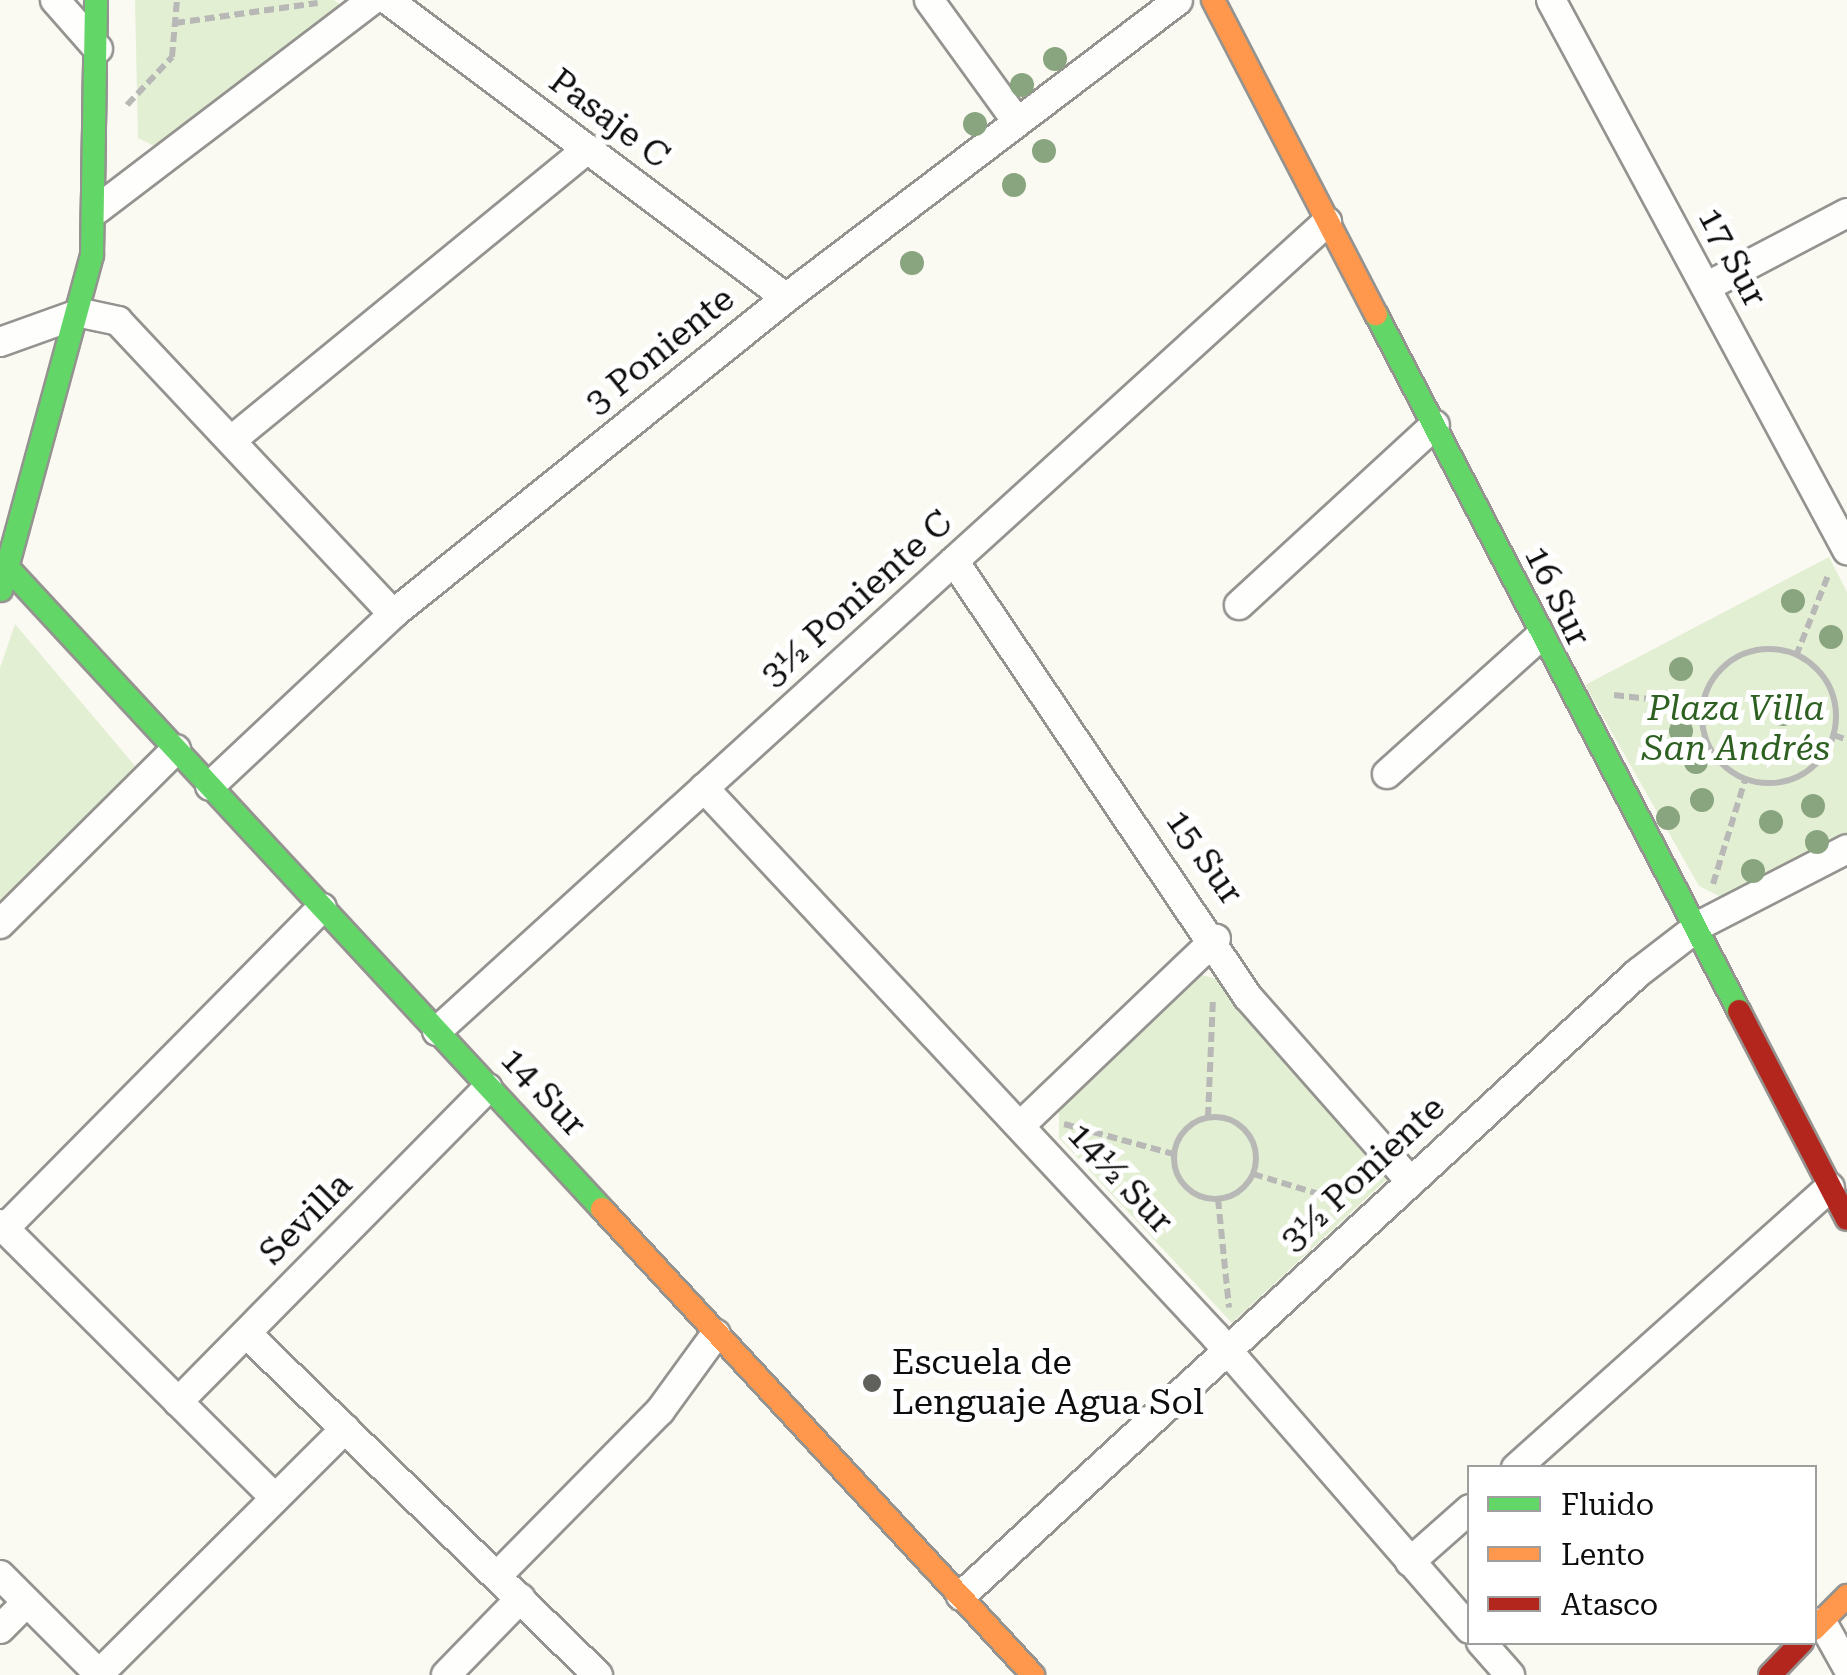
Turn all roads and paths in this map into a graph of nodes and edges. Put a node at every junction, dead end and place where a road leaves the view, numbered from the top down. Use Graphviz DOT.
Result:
graph roads {
  1 [pos="55,0"];
  2 [pos="96,0"];
  3 [pos="177,0"];
  4 [pos="337,0"];
  5 [pos="372,0"];
  6 [pos="388,0"];
  7 [pos="929,0"];
  8 [pos="1178,0"];
  9 [pos="1213,0"];
  10 [pos="1552,0"];
  11 [pos="176,23"];
  12 [pos="98,50"];
  13 [pos="1016,120"];
  14 [pos="100,121"];
  15 [pos="586,149"];
  16 [pos="98,209"];
  17 [pos="1847,213"];
  18 [pos="1327,222"];
  19 [pos="1706,287"];
  20 [pos="786,298"];
  21 [pos="81,313"];
  22 [pos="0,342"];
  23 [pos="1435,425"];
  24 [pos="233,439"];
  25 [pos="1844,545"];
  26 [pos="954,561"];
  27 [pos="3,574"];
  28 [pos="1239,606"];
  29 [pos="393,614"];
  30 [pos="1538,638"];
  31 [pos="1796,656"];
  32 [pos="1566,690"];
  33 [pos="1702,705"];
  34 [pos="1834,735"];
  35 [pos="1847,740"];
  36 [pos="176,749"];
  37 [pos="1386,774"];
  38 [pos="1745,780"];
  39 [pos="210,786"];
  40 [pos="704,788"];
  41 [pos="1847,849"];
  42 [pos="322,908"];
  43 [pos="0,924"];
  44 [pos="1700,925"];
  45 [pos="1216,939"];
  46 [pos="437,1031"];
  47 [pos="488,1088"];
  48 [pos="1208,1117"];
  49 [pos="1020,1126"];
  50 [pos="1174,1154"];
  51 [pos="1253,1174"];
  52 [pos="1410,1181"];
  53 [pos="1830,1187"];
  54 [pos="1218,1199"];
  55 [pos="1346,1202"];
  56 [pos="1847,1219"];
  57 [pos="2,1226"];
  58 [pos="246,1333"];
  59 [pos="716,1334"];
  60 [pos="1221,1344"];
  61 [pos="178,1402"];
  62 [pos="345,1429"];
  63 [pos="1519,1465"];
  64 [pos="274,1498"];
  65 [pos="1467,1512"];
  66 [pos="1410,1562"];
  67 [pos="0,1575"];
  68 [pos="498,1575"];
  69 [pos="961,1596"];
  70 [pos="1847,1596"];
  71 [pos="521,1598"];
  72 [pos="27,1602"];
  73 [pos="1818,1626"];
  74 [pos="1467,1627"];
  75 [pos="0,1629"];
  76 [pos="1484,1645"];
  77 [pos="1799,1645"];
  78 [pos="1847,1666"];
  79 [pos="98,1675"];
  80 [pos="446,1675"];
  81 [pos="598,1675"];
  82 [pos="1033,1675"];
  83 [pos="1510,1675"];
  84 [pos="1770,1675"];
  1 -- 12 [label="street"];
  2 -- 12 [label="street"];
  3 -- 11 [label="path"];
  4 -- 11 [label="path"];
  5 -- 16 [label="street"];
  6 -- 15 [label="street, Pasaje C"];
  7 -- 13 [label="street"];
  8 -- 13 [label="street, 3 Poniente"];
  9 -- 18 [label="street, 16 Sur"];
  10 -- 19 [label="street, 17 Sur"];
  11 -- 14 [label="path"];
  12 -- 14 [label="street"];
  13 -- 20 [label="street, 3 Poniente"];
  14 -- 16 [label="street"];
  15 -- 20 [label="street, Pasaje C"];
  15 -- 24 [label="street"];
  16 -- 21 [label="street"];
  17 -- 19 [label="street"];
  18 -- 23 [label="street, 16 Sur"];
  18 -- 26 [label="street, 3½ Poniente C"];
  19 -- 25 [label="street, 17 Sur"];
  20 -- 29 [label="street, 3 Poniente"];
  21 -- 22 [label="street"];
  21 -- 24 [label="street"];
  21 -- 27 [label="street"];
  23 -- 28 [label="street"];
  23 -- 30 [label="street, 16 Sur"];
  24 -- 29 [label="street"];
  25 -- 31 [label="path"];
  26 -- 40 [label="street, 3½ Poniente C"];
  26 -- 45 [label="street, 15 Sur"];
  27 -- 36 [label="street, 14 Sur"];
  29 -- 39 [label="street, 3 Poniente"];
  30 -- 32 [label="street, 16 Sur"];
  30 -- 37 [label="street"];
  31 -- 33 [label="path"];
  31 -- 34 [label="path"];
  32 -- 33 [label="path"];
  32 -- 44 [label="street, 16 Sur"];
  33 -- 38 [label="path"];
  34 -- 35 [label="path"];
  34 -- 38 [label="path"];
  36 -- 39 [label="street, 14 Sur"];
  36 -- 43 [label="street"];
  38 -- 44 [label="path"];
  39 -- 42 [label="street, 14 Sur"];
  40 -- 46 [label="street, 3½ Poniente C"];
  40 -- 49 [label="street, 14½ Sur"];
  41 -- 44 [label="street, 3½ Poniente"];
  42 -- 46 [label="street, 14 Sur"];
  42 -- 57 [label="street"];
  44 -- 52 [label="street, 3½ Poniente"];
  44 -- 53 [label="street, 16 Sur"];
  45 -- 48 [label="path"];
  45 -- 49 [label="street"];
  45 -- 52 [label="street, 15 Sur"];
  46 -- 47 [label="street, 14 Sur"];
  47 -- 58 [label="street, Sevilla"];
  47 -- 59 [label="street, 14 Sur"];
  48 -- 50 [label="path"];
  48 -- 51 [label="path"];
  49 -- 50 [label="path"];
  49 -- 60 [label="street, 14½ Sur"];
  50 -- 54 [label="path"];
  51 -- 54 [label="path"];
  51 -- 55 [label="path"];
  52 -- 60 [label="street, 3½ Poniente"];
  53 -- 56 [label="street, 16 Sur"];
  53 -- 63 [label="street"];
  54 -- 60 [label="path"];
  57 -- 61 [label="street"];
  58 -- 61 [label="street, Sevilla"];
  58 -- 62 [label="street"];
  59 -- 68 [label="street"];
  59 -- 69 [label="street, 14 Sur"];
  60 -- 66 [label="street, 14½ Sur"];
  60 -- 69 [label="street, 3½ Poniente"];
  61 -- 64 [label="street"];
  62 -- 64 [label="street"];
  62 -- 68 [label="street"];
  64 -- 79 [label="street"];
  65 -- 66 [label="street"];
  66 -- 74 [label="street, 14½ Sur"];
  67 -- 72 [label="street"];
  68 -- 71 [label="street"];
  69 -- 82 [label="street, 14 Sur"];
  70 -- 73 [label="street"];
  71 -- 80 [label="street"];
  71 -- 81 [label="street"];
  72 -- 75 [label="street"];
  72 -- 79 [label="street"];
  73 -- 78 [label="street"];
  76 -- 83 [label="street"];
  77 -- 84 [label="street"];
}
